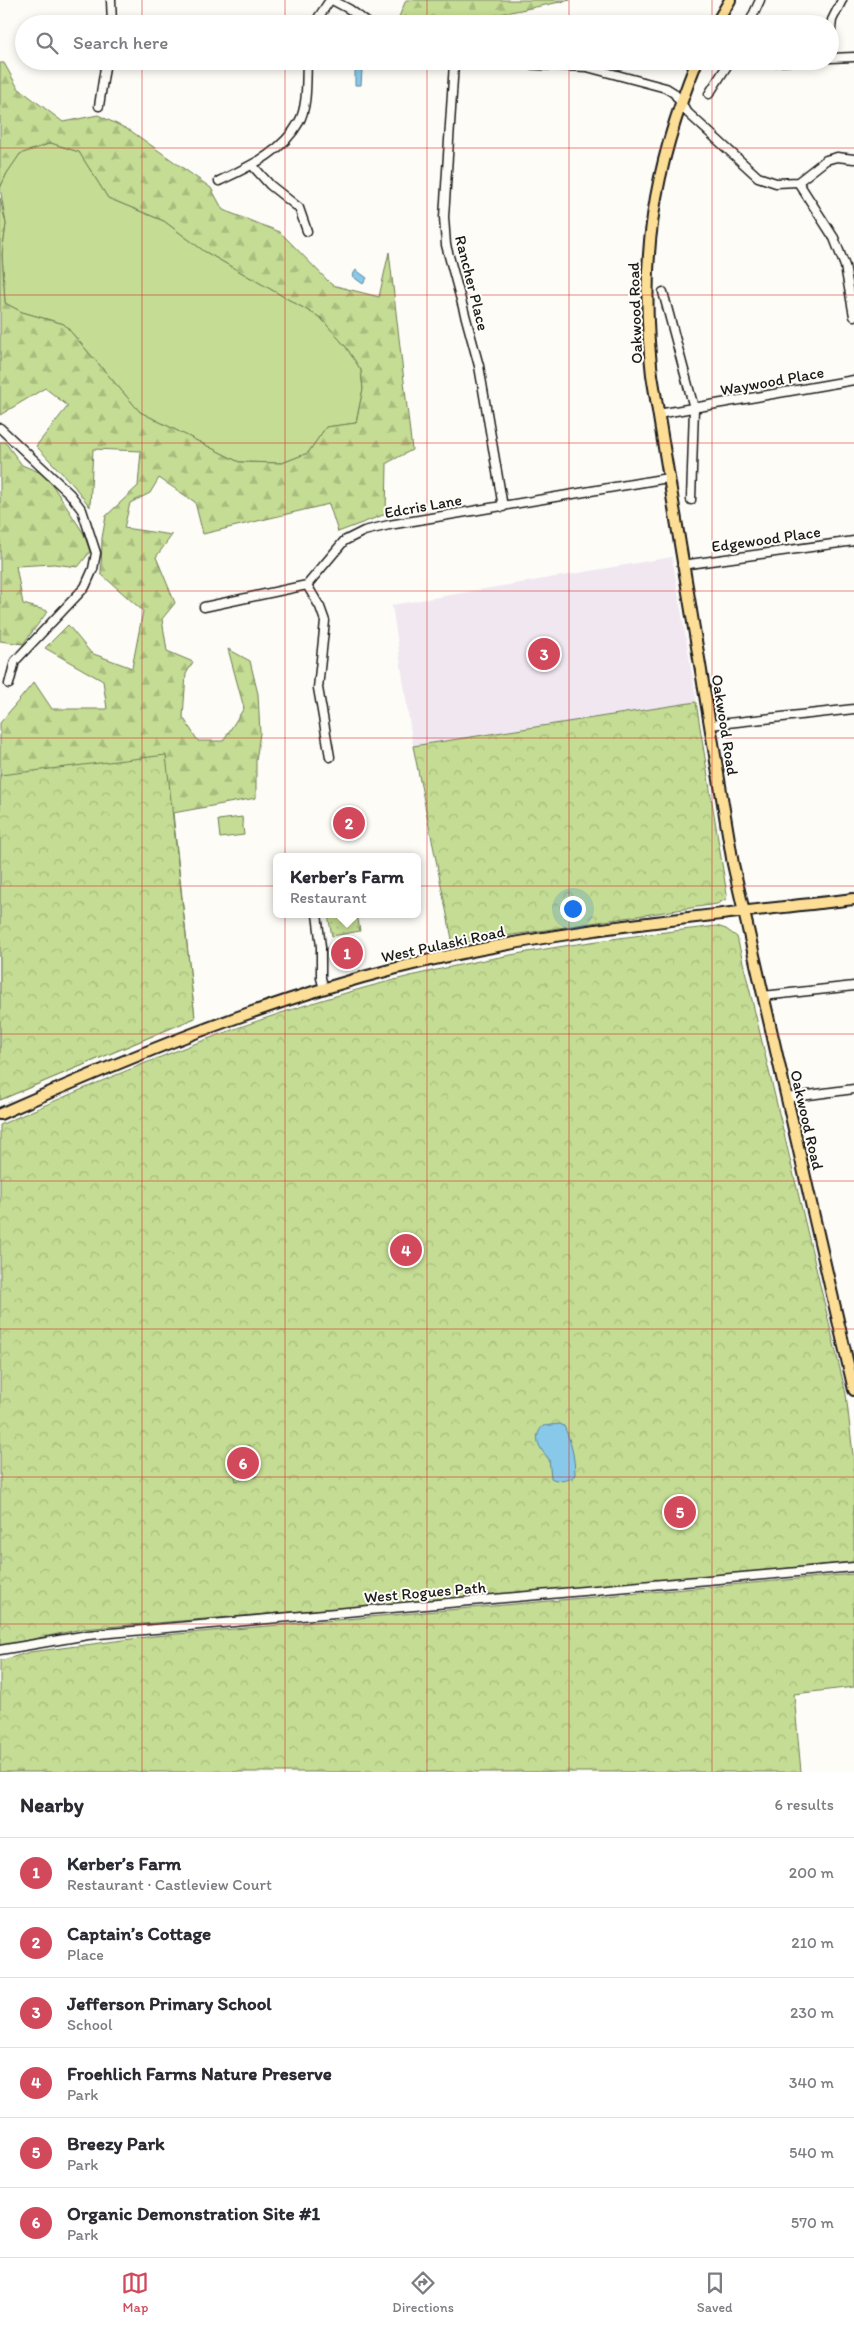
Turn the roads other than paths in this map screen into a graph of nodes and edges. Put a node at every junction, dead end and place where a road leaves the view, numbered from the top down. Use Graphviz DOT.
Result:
graph roads {
  1 [pos="111,0"];
  2 [pos="331,0"];
  3 [pos="730,0"];
  4 [pos="760,0"];
  5 [pos="842,0"];
  6 [pos="112,15"];
  7 [pos="320,15"];
  8 [pos="357,15"];
  9 [pos="721,15"];
  10 [pos="752,15"];
  11 [pos="834,15"];
  12 [pos="854,57"];
  13 [pos="839,58"];
  14 [pos="104,70"];
  15 [pos="307,70"];
  16 [pos="451,70"];
  17 [pos="598,70"];
  18 [pos="693,70"];
  19 [pos="724,70"];
  20 [pos="709,94"];
  21 [pos="681,101"];
  22 [pos="98,106"];
  23 [pos="854,159"];
  24 [pos="252,165"];
  25 [pos="219,181"];
  26 [pos="798,182"];
  27 [pos="307,231"];
  28 [pos="664,292"];
  29 [pos="854,316"];
  30 [pos="854,380"];
  31 [pos="694,408"];
  32 [pos="658,414"];
  33 [pos="0,428"];
  34 [pos="668,478"];
  35 [pos="691,500"];
  36 [pos="503,507"];
  37 [pos="854,540"];
  38 [pos="682,565"];
  39 [pos="307,585"];
  40 [pos="204,607"];
  41 [pos="9,684"];
  42 [pos="854,708"];
  43 [pos="710,725"];
  44 [pos="330,757"];
  45 [pos="854,899"];
  46 [pos="743,912"];
  47 [pos="317,918"];
  48 [pos="854,986"];
  49 [pos="324,989"];
  50 [pos="763,996"];
  51 [pos="854,1089"];
  52 [pos="786,1098"];
  53 [pos="0,1114"];
  54 [pos="854,1390"];
  55 [pos="854,1567"];
  56 [pos="0,1650"];
  1 -- 6 [label="street"];
  2 -- 7 [label="street"];
  2 -- 8 [label="street"];
  3 -- 9 [label="main road"];
  4 -- 10 [label="street"];
  5 -- 11 [label="street"];
  12 -- 13 [label="street"];
  14 -- 22 [label="street"];
  15 -- 24 [label="street"];
  16 -- 36 [label="street, Rancher Place"];
  17 -- 21 [label="street"];
  18 -- 21 [label="main road, Oakwood Road"];
  19 -- 20 [label="street"];
  21 -- 26 [label="street"];
  21 -- 32 [label="main road, Oakwood Road"];
  23 -- 26 [label="street"];
  24 -- 25 [label="street"];
  24 -- 27 [label="street"];
  26 -- 29 [label="street"];
  28 -- 31 [label="street, Oakwood Road"];
  30 -- 31 [label="street, Waywood Place"];
  31 -- 32 [label="street, Waywood Place"];
  31 -- 35 [label="street, Oakwood Road"];
  32 -- 34 [label="main road, Oakwood Road"];
  33 -- 41 [label="street"];
  34 -- 36 [label="street, Edcris Lane"];
  34 -- 38 [label="main road, Oakwood Road"];
  36 -- 39 [label="street, Edcris Lane"];
  37 -- 38 [label="street, Edgewood Place"];
  38 -- 43 [label="main road, Oakwood Road"];
  39 -- 40 [label="street"];
  39 -- 44 [label="street"];
  42 -- 43 [label="street"];
  43 -- 46 [label="main road, Oakwood Road"];
  45 -- 46 [label="main road, West Pulaski Road"];
  46 -- 49 [label="main road, West Pulaski Road"];
  46 -- 50 [label="main road, Oakwood Road"];
  47 -- 49 [label="street"];
  48 -- 50 [label="street"];
  49 -- 53 [label="main road, West Pulaski Road"];
  50 -- 52 [label="main road, Oakwood Road"];
  51 -- 52 [label="street"];
  52 -- 54 [label="main road, Oakwood Road"];
  55 -- 56 [label="street, West Rogues Path"];
}
